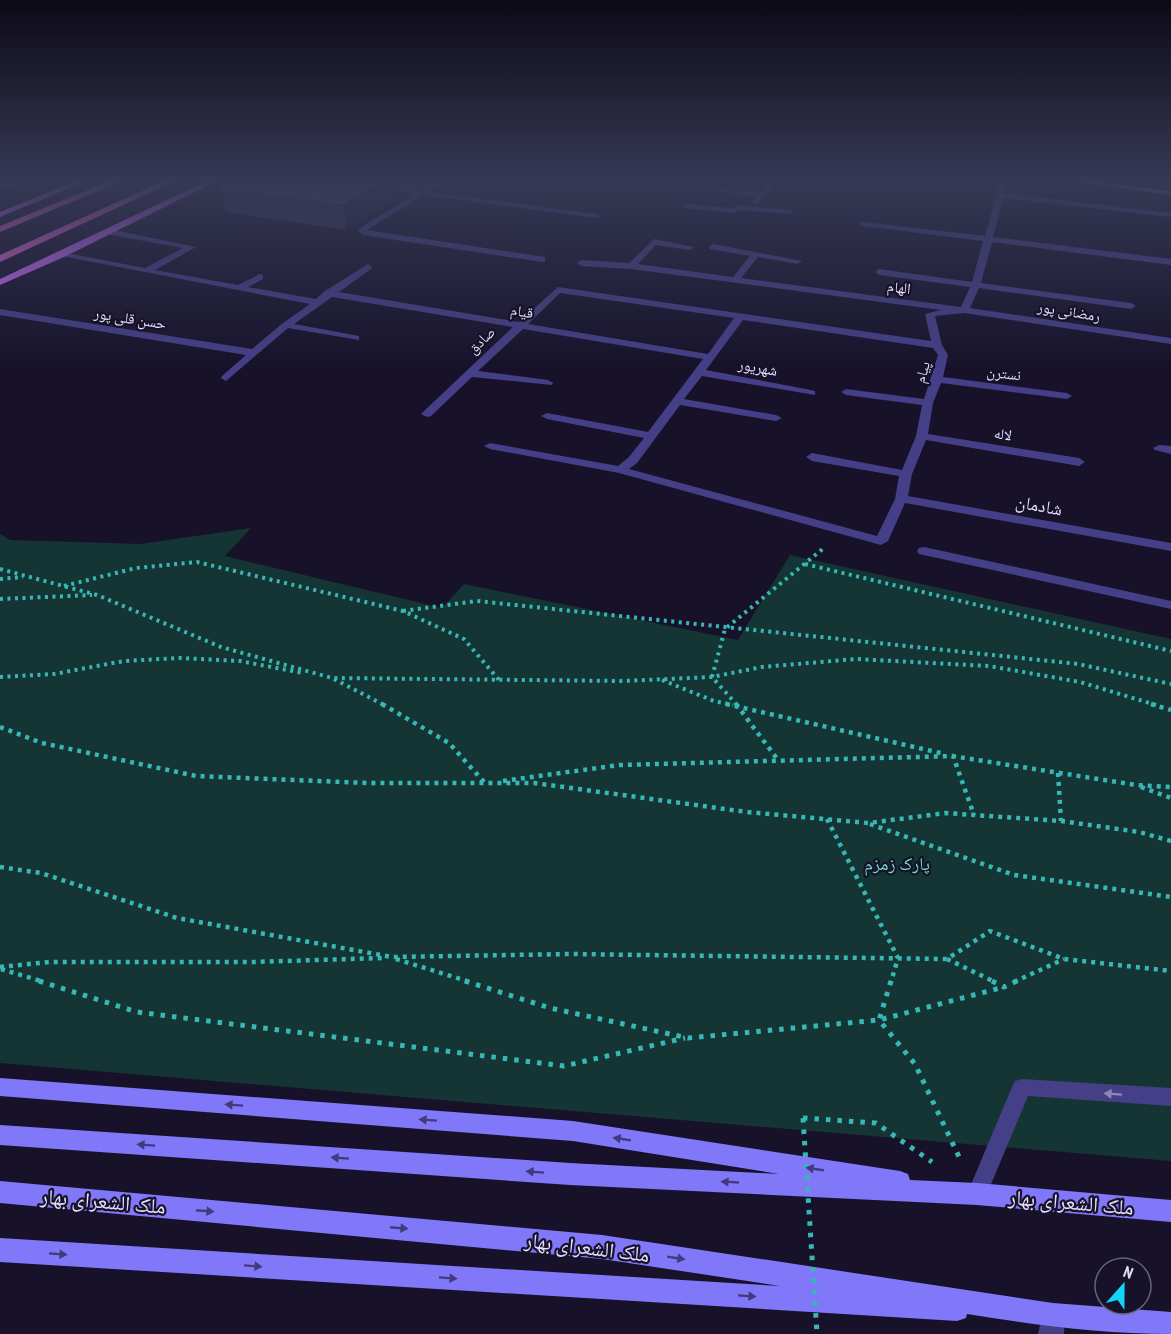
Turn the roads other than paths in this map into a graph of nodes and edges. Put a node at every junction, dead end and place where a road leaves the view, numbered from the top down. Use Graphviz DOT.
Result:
graph roads {
  1 [pos="37,242"];
  2 [pos="88,242"];
  3 [pos="166,242"];
  4 [pos="431,242"];
  5 [pos="654,242"];
  6 [pos="656,242"];
  7 [pos="988,242"];
  8 [pos="1021,242"];
  9 [pos="690,247"];
  10 [pos="714,247"];
  11 [pos="756,254"];
  12 [pos="62,255"];
  13 [pos="0,259"];
  14 [pos="542,259"];
  15 [pos="798,261"];
  16 [pos="1171,262"];
  17 [pos="581,263"];
  18 [pos="631,266"];
  19 [pos="368,267"];
  20 [pos="146,271"];
  21 [pos="879,272"];
  22 [pos="260,277"];
  23 [pos="735,280"];
  24 [pos="0,282"];
  25 [pos="976,285"];
  26 [pos="239,288"];
  27 [pos="328,293"];
  28 [pos="316,302"];
  29 [pos="1131,306"];
  30 [pos="963,310"];
  31 [pos="0,312"];
  32 [pos="741,316"];
  33 [pos="286,324"];
  34 [pos="518,325"];
  35 [pos="355,338"];
  36 [pos="1171,341"];
  37 [pos="937,345"];
  38 [pos="255,353"];
  39 [pos="710,357"];
  40 [pos="699,372"];
  41 [pos="468,373"];
  42 [pos="226,378"];
  43 [pos="937,379"];
  44 [pos="548,383"];
  45 [pos="846,392"];
  46 [pos="811,393"];
  47 [pos="1067,396"];
  48 [pos="678,401"];
  49 [pos="928,403"];
  50 [pos="427,414"];
  51 [pos="547,416"];
  52 [pos="776,418"];
  53 [pos="652,436"];
  54 [pos="922,436"];
  55 [pos="490,446"];
  56 [pos="812,456"];
  57 [pos="1079,462"];
  58 [pos="620,470"];
  59 [pos="906,474"];
  60 [pos="901,499"];
  61 [pos="1171,547"];
  62 [pos="924,551"];
  63 [pos="1171,605"];
  64 [pos="0,1087"];
  65 [pos="1171,1097"];
  66 [pos="0,1135"];
  67 [pos="0,1192"];
  68 [pos="977,1194"];
  69 [pos="1171,1210"];
  70 [pos="0,1250"];
  71 [pos="1052,1324"];
  72 [pos="1171,1325"];
  1 -- 13 [label="highway"];
  2 -- 12 [label="main road"];
  3 -- 20 [label="street"];
  4 -- 14 [label="street"];
  5 -- 18 [label="street"];
  6 -- 9 [label="street"];
  7 -- 25 [label="street"];
  8 -- 16 [label="street"];
  10 -- 11 [label="street"];
  11 -- 15 [label="street"];
  11 -- 23 [label="street"];
  12 -- 20 [label="street"];
  12 -- 24 [label="main road"];
  17 -- 18 [label="street, الهام"];
  18 -- 23 [label="street, الهام"];
  19 -- 27 [label="street"];
  20 -- 26 [label="street"];
  21 -- 25 [label="street"];
  22 -- 26 [label="street"];
  23 -- 30 [label="street, الهام"];
  25 -- 29 [label="street"];
  25 -- 30 [label="street"];
  26 -- 28 [label="street"];
  27 -- 28 [label="street"];
  27 -- 34 [label="street, قیام"];
  28 -- 33 [label="street"];
  30 -- 36 [label="street, رمضانی پور"];
  30 -- 37 [label="street, پیام"];
  31 -- 38 [label="street, حسن قلی پور"];
  32 -- 34 [label="street, صادق"];
  32 -- 37 [label="street"];
  32 -- 39 [label="street"];
  33 -- 35 [label="street"];
  33 -- 38 [label="street"];
  34 -- 39 [label="street, قیام"];
  34 -- 41 [label="street, صادق"];
  37 -- 43 [label="street, پیام"];
  38 -- 42 [label="street"];
  39 -- 40 [label="street"];
  40 -- 46 [label="street, شهریور"];
  40 -- 48 [label="street"];
  41 -- 44 [label="street"];
  41 -- 50 [label="street, صادق"];
  43 -- 47 [label="street, نسترن"];
  43 -- 49 [label="street, پیام"];
  45 -- 49 [label="street"];
  48 -- 52 [label="street"];
  48 -- 53 [label="street"];
  49 -- 54 [label="street, پیام"];
  51 -- 53 [label="street"];
  53 -- 58 [label="street"];
  54 -- 57 [label="street, لاله"];
  54 -- 59 [label="street, پیام"];
  55 -- 58 [label="street"];
  56 -- 59 [label="street"];
  58 -- 60 [label="street, پیام"];
  59 -- 60 [label="street, پیام"];
  60 -- 61 [label="street, شادمان"];
  62 -- 63 [label="street"];
  68 -- 64 [label="main road, one-way"];
  65 -- 68 [label="lane, one-way"];
  68 -- 66 [label="main road, ملک الشعرای بهار, one-way"];
  67 -- 71 [label="main road, ملک الشعرای بهار, one-way"];
  68 -- 69 [label="main road, ملک الشعرای بهار"];
  70 -- 71 [label="main road, one-way"];
  71 -- 72 [label="main road, ملک الشعرای بهار"];
}
